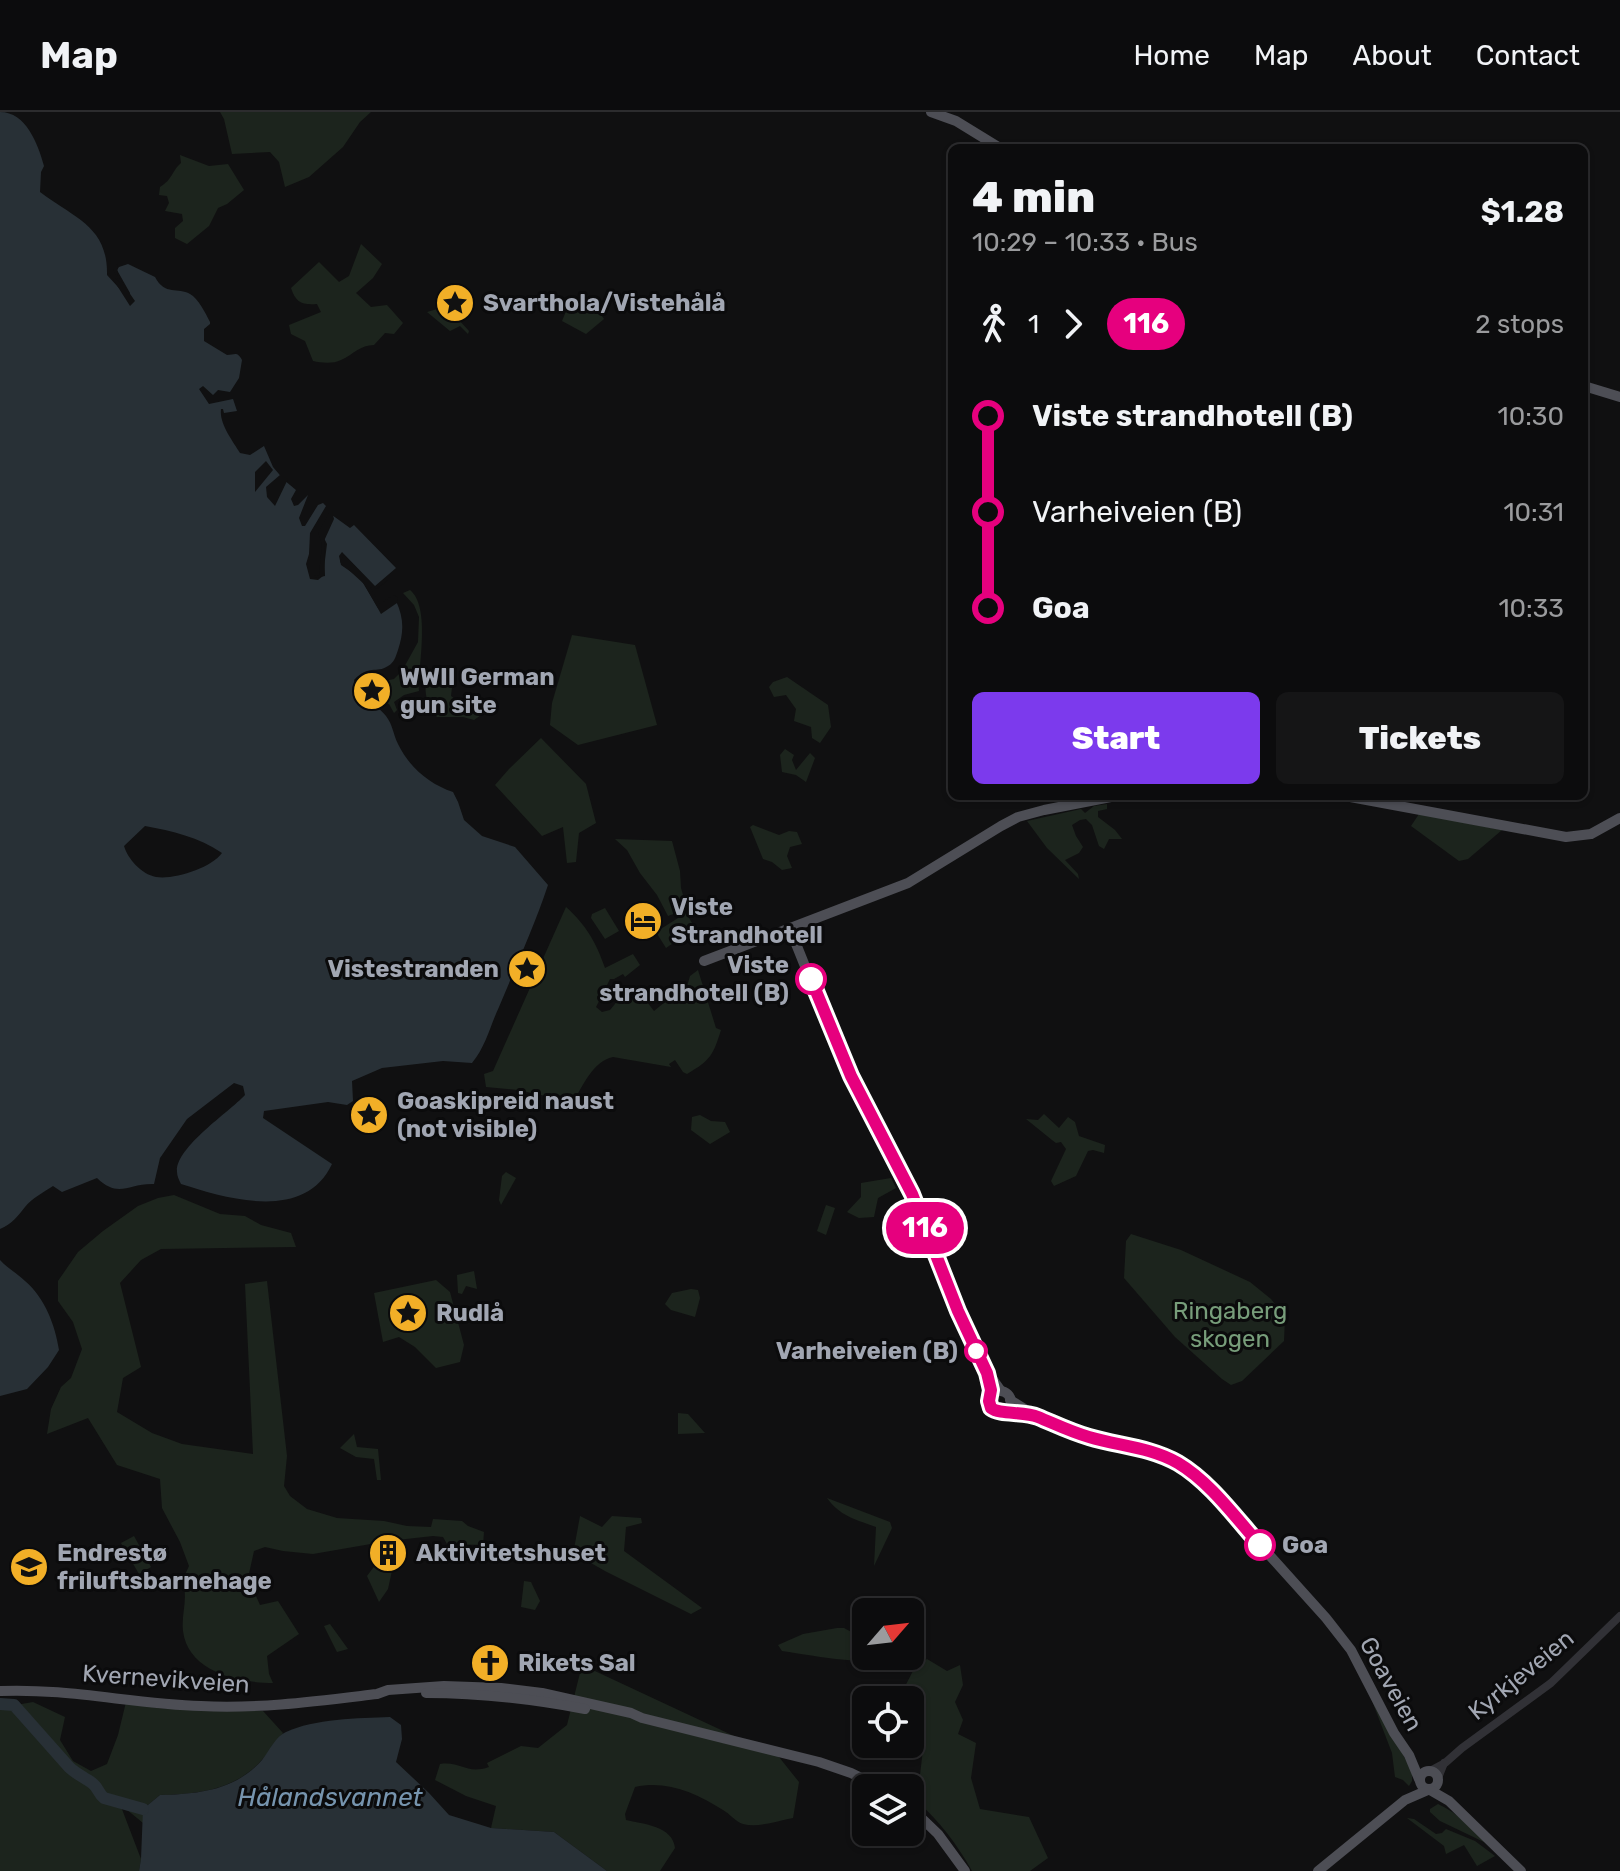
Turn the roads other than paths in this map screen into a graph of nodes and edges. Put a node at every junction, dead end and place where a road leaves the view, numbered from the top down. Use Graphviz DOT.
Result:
graph roads {
  1 [pos="931,112"];
  2 [pos="993,144"];
  3 [pos="1588,387"];
  4 [pos="1620,397"];
  5 [pos="1095,800"];
  6 [pos="1367,800"];
  7 [pos="1620,818"];
  8 [pos="790,929"];
  9 [pos="704,961"];
  10 [pos="996,1393"];
  11 [pos="1010,1400"];
  12 [pos="1004,1412"];
  13 [pos="1036,1416"];
  14 [pos="1620,1616"];
  15 [pos="0,1691"];
  16 [pos="1409,1755"];
  17 [pos="853,1774"];
  18 [pos="1419,1780"];
  19 [pos="1432,1780"];
  20 [pos="1405,1800"];
  21 [pos="924,1820"];
  22 [pos="965,1871"];
  23 [pos="1318,1871"];
  24 [pos="1521,1871"];
  1 -- 2 [label="main road"];
  3 -- 4 [label="main road"];
  5 -- 8 [label="main road"];
  6 -- 7 [label="main road"];
  8 -- 9 [label="main road"];
  8 -- 10 [label="main road"];
  10 -- 11 [label="main road"];
  10 -- 12 [label="main road"];
  11 -- 12 [label="main road"];
  11 -- 13 [label="main road, Goaveien"];
  12 -- 13 [label="main road, Goaveien"];
  13 -- 16 [label="main road, Goaveien"];
  14 -- 19 [label="street, Kyrkjeveien"];
  15 -- 17 [label="main road, Kvernevikveien"];
  16 -- 18 [label="main road, Goaveien"];
  16 -- 19 [label="main road, Goaveien"];
  18 -- 19 [label="main road, Goaveien"];
  18 -- 20 [label="main road, Kyrkjeveien"];
  19 -- 20 [label="main road, Kyrkjeveien"];
  19 -- 24 [label="main road, Goaveien"];
  20 -- 23 [label="main road, Kyrkjeveien"];
  21 -- 22 [label="main road"];
}
